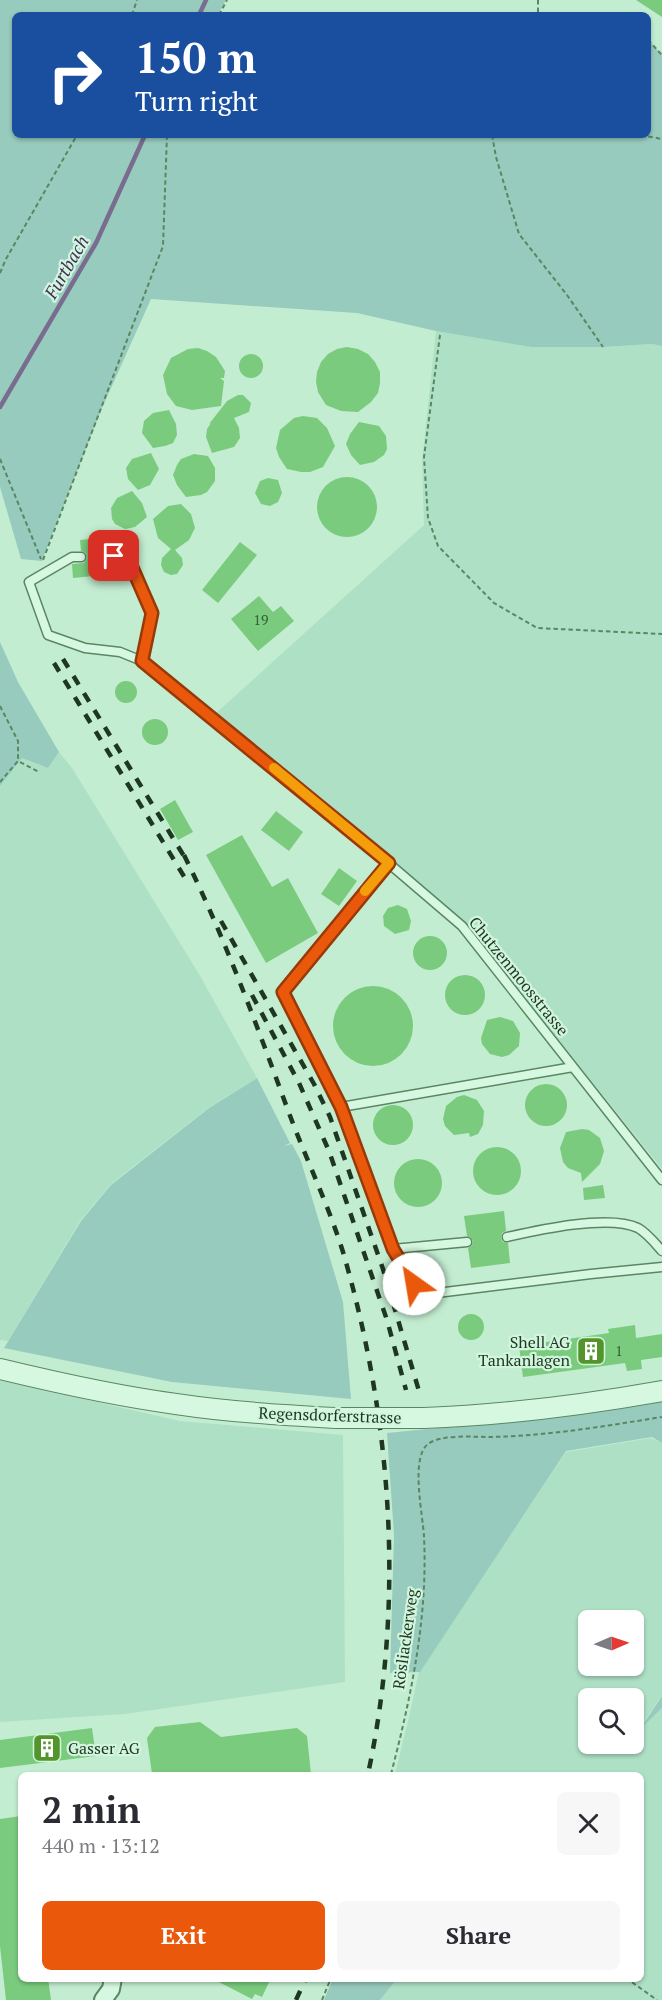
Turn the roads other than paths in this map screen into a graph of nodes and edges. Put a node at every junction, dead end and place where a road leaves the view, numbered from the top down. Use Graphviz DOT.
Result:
graph roads {
  1 [pos="102,555"];
  2 [pos="81,557"];
  3 [pos="142,661"];
  4 [pos="389,863"];
  5 [pos="573,1067"];
  6 [pos="341,1107"];
  7 [pos="662,1180"];
  8 [pos="507,1238"];
  9 [pos="467,1242"];
  10 [pos="393,1249"];
  11 [pos="662,1251"];
  12 [pos="662,1268"];
  13 [pos="0,1369"];
  14 [pos="662,1391"];
  15 [pos="112,1982"];
  16 [pos="103,2000"];
  1 -- 3 [label="lane"];
  2 -- 3 [label="lane, Chutzenmoosstrasse"];
  3 -- 4 [label="lane, Chutzenmoosstrasse"];
  4 -- 5 [label="lane, Chutzenmoosstrasse"];
  4 -- 6 [label="lane"];
  5 -- 6 [label="lane"];
  5 -- 7 [label="lane, Chutzenmoosstrasse"];
  6 -- 10 [label="lane"];
  8 -- 11 [label="lane"];
  9 -- 10 [label="lane"];
  10 -- 12 [label="lane"];
  13 -- 14 [label="street, Regensdorferstrasse, bridge"];
  15 -- 16 [label="street"];
}
